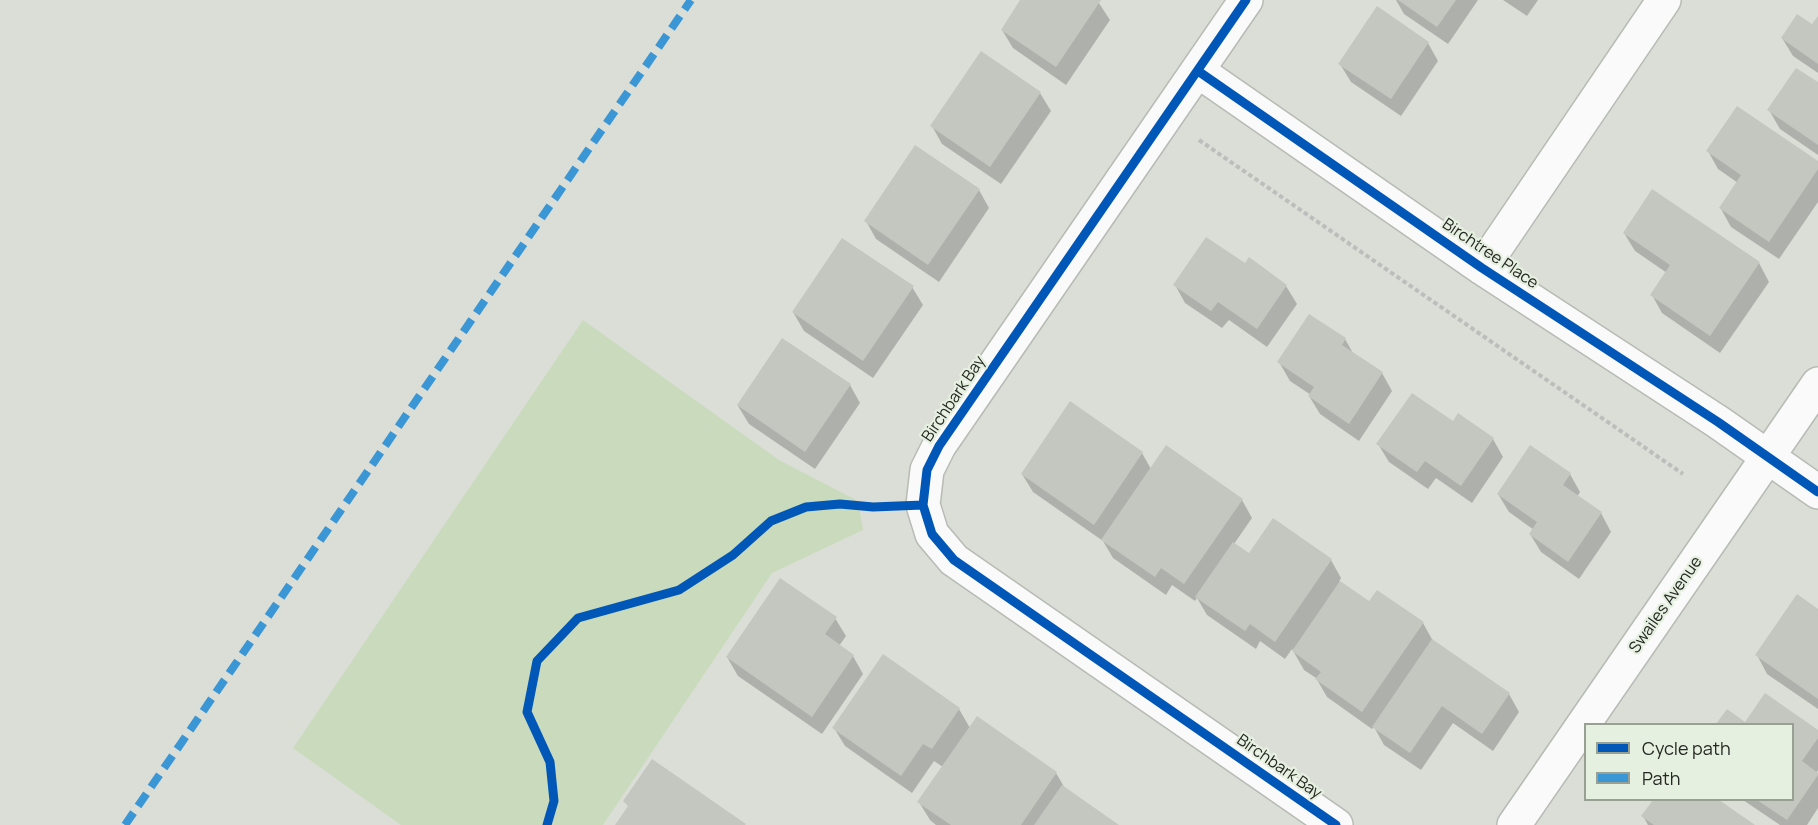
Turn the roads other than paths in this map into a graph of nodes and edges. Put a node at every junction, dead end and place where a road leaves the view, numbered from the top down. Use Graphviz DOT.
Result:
graph roads {
  1 [pos="1246,0"];
  2 [pos="1664,0"];
  3 [pos="1198,71"];
  4 [pos="1482,268"];
  5 [pos="1818,384"];
  6 [pos="1768,457"];
  7 [pos="1818,492"];
  8 [pos="1584,723"];
  9 [pos="1584,724"];
  10 [pos="1336,825"];
  11 [pos="1514,825"];
  1 -- 3 [label="street, Birchbark Bay"];
  2 -- 4 [label="street"];
  3 -- 4 [label="street, Birchtree Place"];
  3 -- 10 [label="street, Birchbark Bay"];
  4 -- 6 [label="street, Birchtree Place"];
  5 -- 6 [label="street, Swailes Avenue"];
  6 -- 7 [label="street, Birchtree Place"];
  6 -- 8 [label="street, Swailes Avenue"];
  9 -- 11 [label="street, Swailes Avenue"];
}
